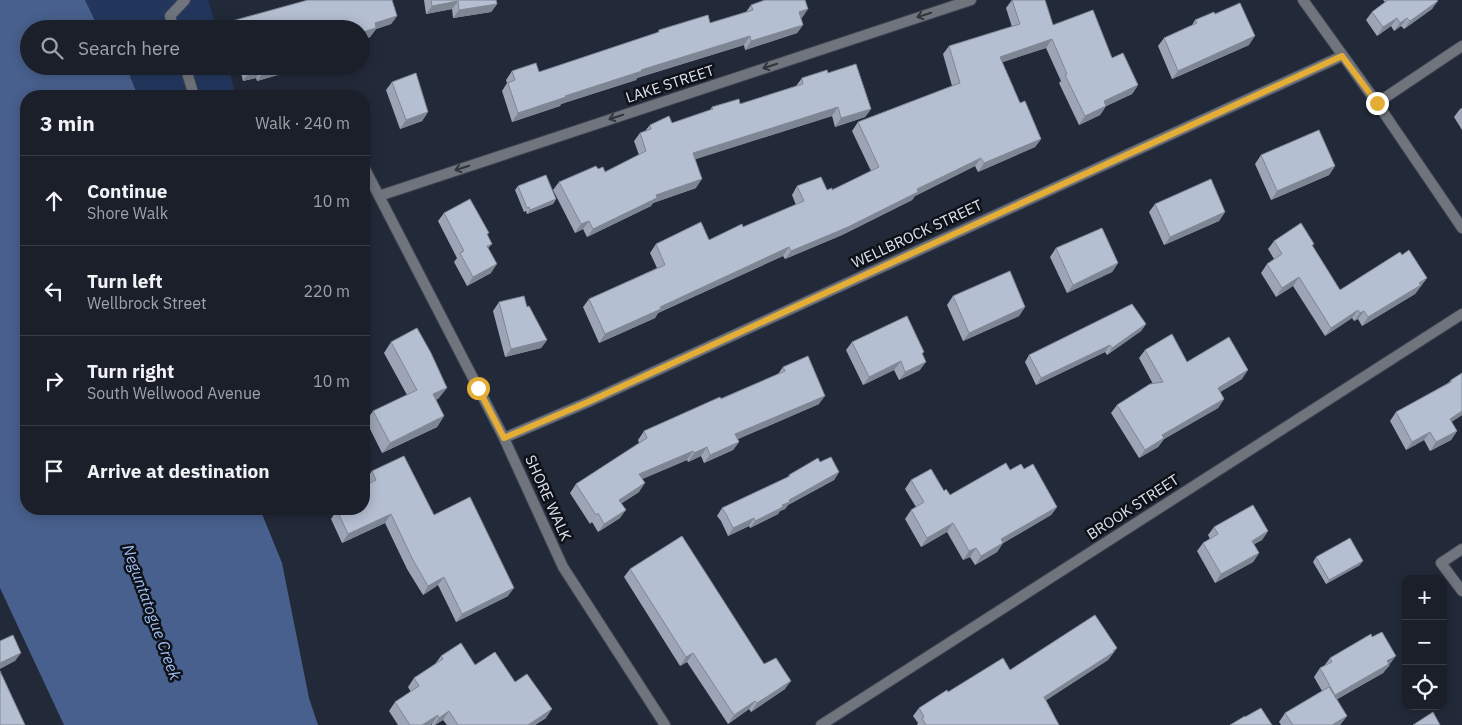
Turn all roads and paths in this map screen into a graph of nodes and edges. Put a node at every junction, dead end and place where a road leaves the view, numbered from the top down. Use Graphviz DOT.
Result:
graph roads {
  1 [pos="185,0"];
  2 [pos="971,0"];
  3 [pos="1303,0"];
  4 [pos="171,20"];
  5 [pos="1462,46"];
  6 [pos="1342,56"];
  7 [pos="188,75"];
  8 [pos="192,90"];
  9 [pos="1377,103"];
  10 [pos="370,178"];
  11 [pos="380,196"];
  12 [pos="1462,228"];
  13 [pos="1462,314"];
  14 [pos="504,438"];
  15 [pos="1462,549"];
  16 [pos="1462,591"];
  17 [pos="665,725"];
  18 [pos="821,725"];
  1 -- 4 [label="street"];
  2 -- 11 [label="street, LAKE STREET, one-way"];
  3 -- 6 [label="street"];
  5 -- 9 [label="street"];
  6 -- 9 [label="street"];
  6 -- 14 [label="street, WELLBROCK STREET"];
  7 -- 8 [label="street"];
  9 -- 12 [label="street"];
  10 -- 11 [label="street, SHORE WALK"];
  11 -- 14 [label="street, SHORE WALK"];
  13 -- 18 [label="street, BROOK STREET"];
  14 -- 17 [label="street, SHORE WALK"];
  15 -- 16 [label="street"];
}
